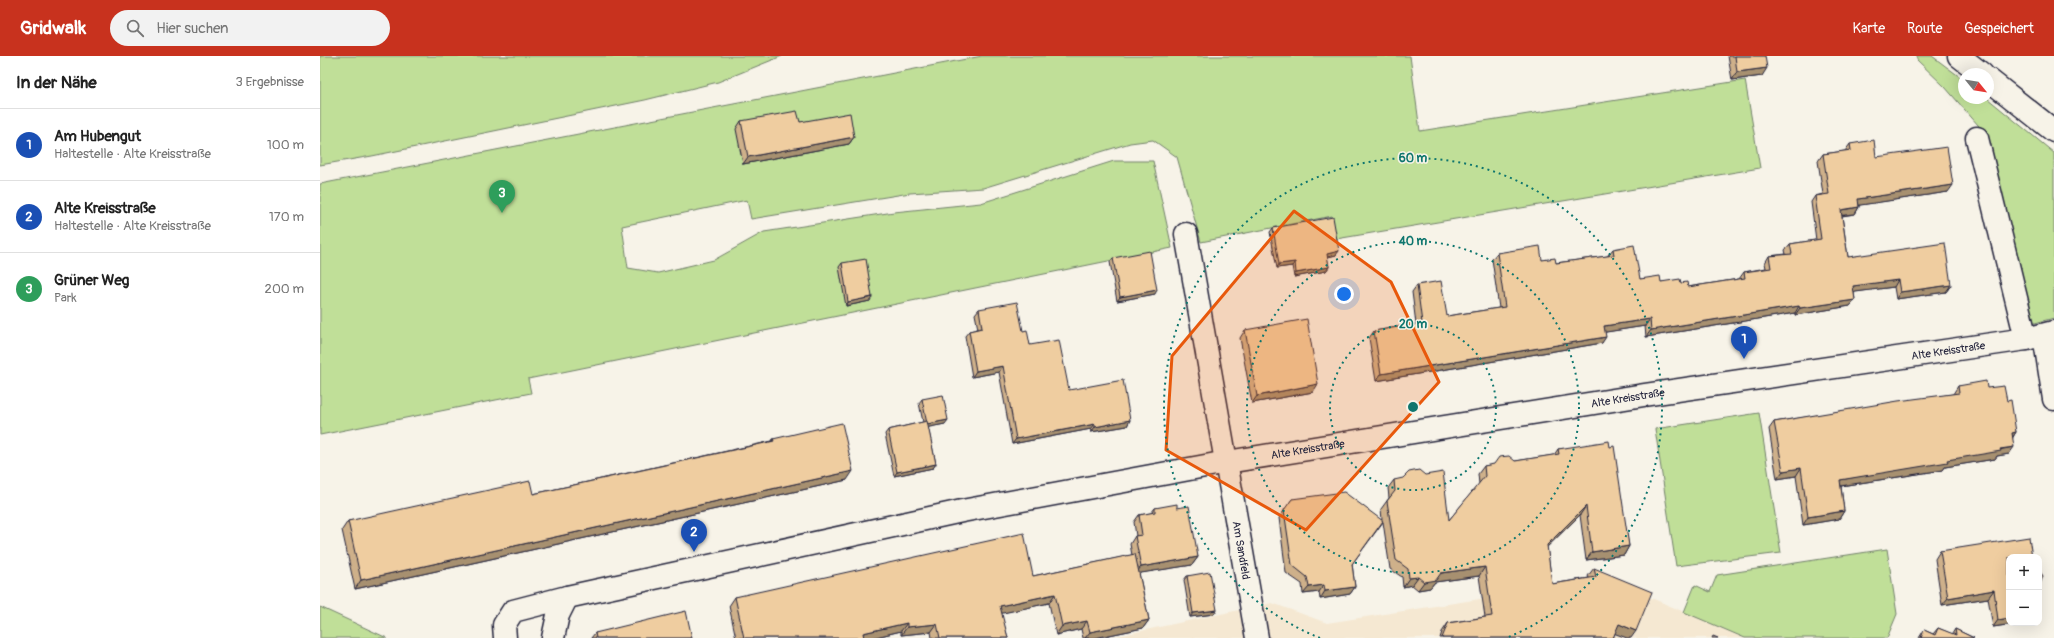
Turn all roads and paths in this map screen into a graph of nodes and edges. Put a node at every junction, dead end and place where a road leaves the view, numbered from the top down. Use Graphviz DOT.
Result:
graph roads {
  1 [pos="1959,56"];
  2 [pos="1974,68"];
  3 [pos="1994,84"];
  4 [pos="2054,131"];
  5 [pos="1977,138"];
  6 [pos="1186,234"];
  7 [pos="2042,335"];
  8 [pos="2054,399"];
  9 [pos="1227,462"];
  10 [pos="567,597"];
  11 [pos="505,638"];
  12 [pos="553,638"];
  13 [pos="1256,638"];
  1 -- 2 [label="street"];
  3 -- 4 [label="street"];
  5 -- 7 [label="street"];
  6 -- 9 [label="street, Am Sandfeld"];
  7 -- 8 [label="street"];
  7 -- 9 [label="street, Alte Kreisstraße"];
  9 -- 10 [label="street, Alte Kreisstraße"];
  9 -- 13 [label="street, Am Sandfeld"];
  10 -- 11 [label="street, Alte Kreisstraße"];
  10 -- 12 [label="street"];
}
